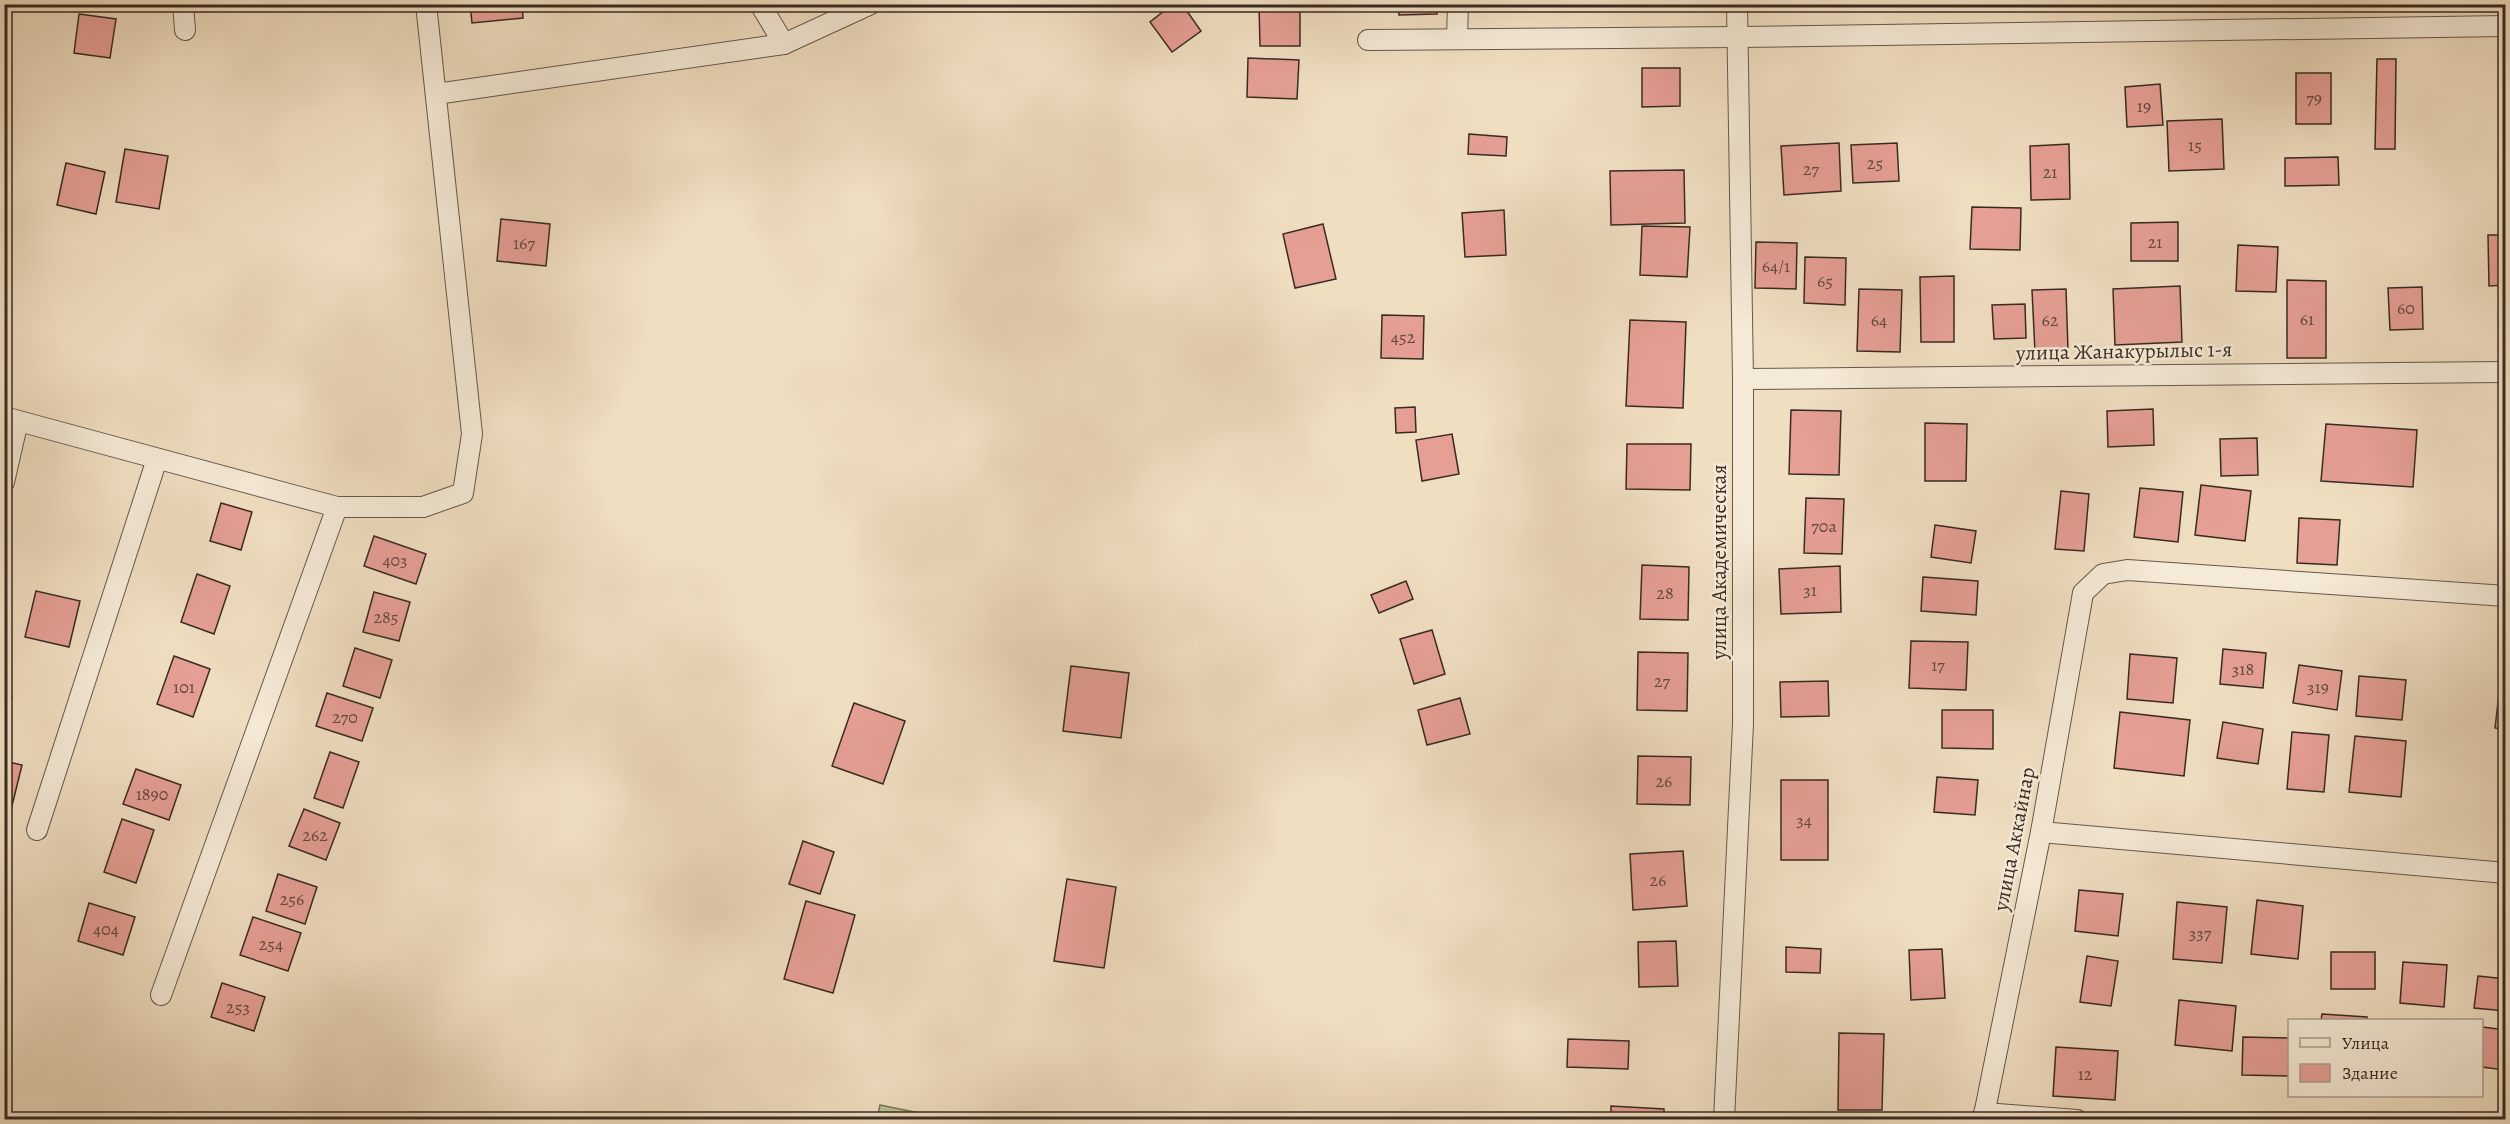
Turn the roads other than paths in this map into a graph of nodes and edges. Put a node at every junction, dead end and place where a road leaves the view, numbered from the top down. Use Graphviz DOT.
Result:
graph roads {
  1 [pos="183,4"];
  2 [pos="426,4"];
  3 [pos="760,4"];
  4 [pos="871,4"];
  5 [pos="1458,4"];
  6 [pos="1737,4"];
  7 [pos="2505,26"];
  8 [pos="185,30"];
  9 [pos="1457,38"];
  10 [pos="1737,38"];
  11 [pos="1368,40"];
  12 [pos="784,44"];
  13 [pos="436,94"];
  14 [pos="2505,372"];
  15 [pos="1743,379"];
  16 [pos="11,419"];
  17 [pos="157,459"];
  18 [pos="4,482"];
  19 [pos="337,507"];
  20 [pos="2505,596"];
  21 [pos="37,831"];
  22 [pos="2041,832"];
  23 [pos="2505,873"];
  24 [pos="161,995"];
  25 [pos="1983,1116"];
  26 [pos="1724,1119"];
  27 [pos="2077,1119"];
  1 -- 8 [label="street"];
  2 -- 13 [label="street"];
  3 -- 12 [label="street"];
  4 -- 12 [label="street"];
  5 -- 9 [label="street"];
  6 -- 10 [label="street, улица Академическая"];
  7 -- 10 [label="street"];
  9 -- 10 [label="street"];
  9 -- 11 [label="street"];
  10 -- 15 [label="street, улица Академическая"];
  12 -- 13 [label="street"];
  13 -- 19 [label="street"];
  14 -- 15 [label="street, улица Жанакурылыс 1-я"];
  15 -- 26 [label="street, улица Академическая"];
  16 -- 17 [label="street"];
  16 -- 18 [label="street"];
  17 -- 19 [label="street"];
  17 -- 21 [label="street"];
  19 -- 24 [label="street"];
  20 -- 22 [label="street, улица Аккайнар"];
  22 -- 23 [label="street"];
  22 -- 25 [label="street, улица Аккайнар"];
  25 -- 27 [label="street"];
}
